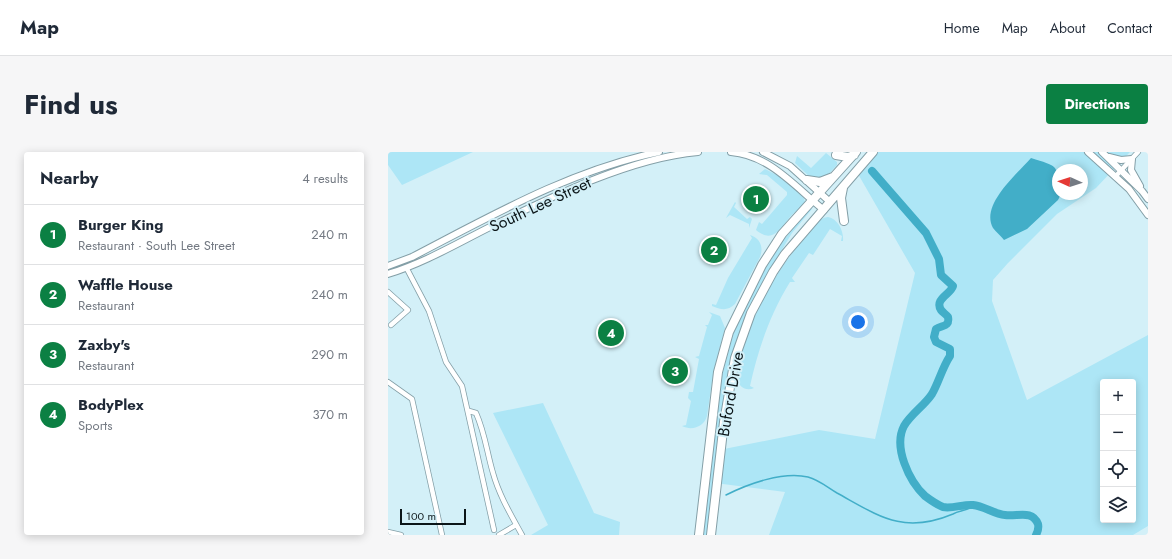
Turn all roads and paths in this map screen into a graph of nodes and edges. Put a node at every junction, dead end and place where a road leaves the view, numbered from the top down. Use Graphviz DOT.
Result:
graph roads {
  1 [pos="659,152"];
  2 [pos="698,152"];
  3 [pos="732,152"];
  4 [pos="873,152"];
  5 [pos="1088,152"];
  6 [pos="1102,152"];
  7 [pos="1138,152"];
  8 [pos="766,153"];
  9 [pos="855,154"];
  10 [pos="1108,157"];
  11 [pos="1132,159"];
  12 [pos="762,162"];
  13 [pos="1121,170"];
  14 [pos="839,173"];
  15 [pos="1115,176"];
  16 [pos="806,180"];
  17 [pos="844,186"];
  18 [pos="1142,191"];
  19 [pos="820,194"];
  20 [pos="1148,199"];
  21 [pos="813,201"];
  22 [pos="830,202"];
  23 [pos="824,210"];
  24 [pos="1148,215"];
  25 [pos="844,221"];
  26 [pos="388,266"];
  27 [pos="407,269"];
  28 [pos="388,274"];
  29 [pos="388,292"];
  30 [pos="391,325"];
  31 [pos="388,382"];
  32 [pos="469,411"];
  33 [pos="516,525"];
  34 [pos="494,530"];
  35 [pos="388,532"];
  36 [pos="401,535"];
  37 [pos="442,535"];
  38 [pos="499,535"];
  39 [pos="522,535"];
  40 [pos="699,535"];
  41 [pos="711,535"];
  1 -- 26 [label="main road, South Lee Street"];
  2 -- 27 [label="main road, South Lee Street"];
  3 -- 12 [label="main road"];
  4 -- 17 [label="highway, Buford Drive"];
  5 -- 15 [label="main road"];
  6 -- 10 [label="main road"];
  7 -- 11 [label="street"];
  8 -- 12 [label="street"];
  8 -- 16 [label="main road"];
  9 -- 14 [label="highway, Buford Drive"];
  9 -- 14 [label="highway"];
  10 -- 11 [label="main road"];
  10 -- 13 [label="main road"];
  11 -- 13 [label="street"];
  11 -- 18 [label="main road"];
  12 -- 21 [label="main road"];
  13 -- 15 [label="street"];
  13 -- 18 [label="main road"];
  14 -- 16 [label="highway"];
  14 -- 19 [label="highway, Buford Drive"];
  15 -- 24 [label="main road"];
  16 -- 19 [label="main road"];
  17 -- 22 [label="highway, Buford Drive"];
  17 -- 25 [label="highway"];
  18 -- 20 [label="main road"];
  19 -- 21 [label="highway, Buford Drive"];
  19 -- 22 [label="main road"];
  21 -- 23 [label="main road"];
  21 -- 40 [label="highway, Buford Drive"];
  22 -- 23 [label="highway, Buford Drive"];
  23 -- 41 [label="highway, Buford Drive"];
  27 -- 28 [label="main road, South Lee Street"];
  27 -- 32 [label="street"];
  29 -- 30 [label="street"];
  31 -- 37 [label="street"];
  32 -- 33 [label="street"];
  32 -- 34 [label="street"];
  33 -- 38 [label="street"];
  33 -- 39 [label="street"];
  35 -- 36 [label="street"];
}
